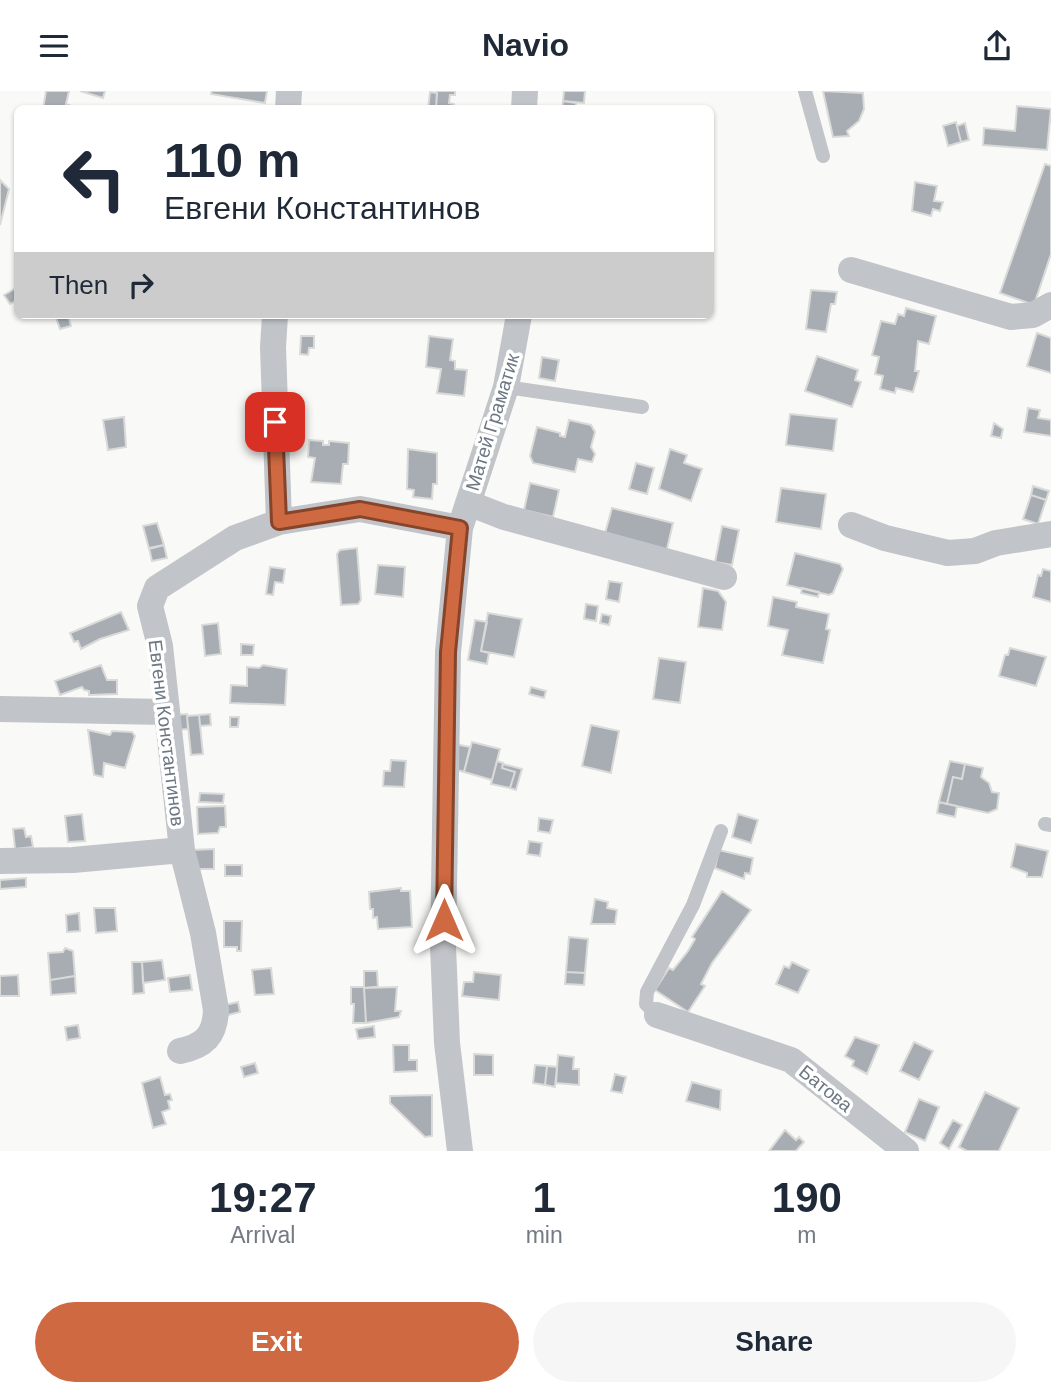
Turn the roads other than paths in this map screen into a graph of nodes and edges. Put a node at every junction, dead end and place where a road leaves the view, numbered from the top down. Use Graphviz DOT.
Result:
graph roads {
  1 [pos="805,91"];
  2 [pos="823,156"];
  3 [pos="851,270"];
  4 [pos="1051,305"];
  5 [pos="275,319"];
  6 [pos="518,319"];
  7 [pos="506,387"];
  8 [pos="642,407"];
  9 [pos="464,516"];
  10 [pos="279,522"];
  11 [pos="851,525"];
  12 [pos="1051,534"];
  13 [pos="724,577"];
  14 [pos="0,709"];
  15 [pos="167,712"];
  16 [pos="721,831"];
  17 [pos="182,850"];
  18 [pos="0,861"];
  19 [pos="657,1015"];
  20 [pos="180,1051"];
  21 [pos="460,1151"];
  22 [pos="906,1151"];
  1 -- 2 [label="lane"];
  3 -- 4 [label="street"];
  5 -- 10 [label="street"];
  6 -- 7 [label="street, Матей Граматик"];
  7 -- 8 [label="lane"];
  7 -- 9 [label="street, Матей Граматик"];
  9 -- 10 [label="street, Евгени Константинов"];
  9 -- 13 [label="street, Евгени Константинов"];
  9 -- 21 [label="street, Матей Граматик"];
  10 -- 15 [label="street, Евгени Константинов"];
  11 -- 12 [label="street"];
  14 -- 15 [label="street"];
  15 -- 17 [label="street, Евгени Константинов"];
  16 -- 19 [label="lane"];
  17 -- 18 [label="street"];
  17 -- 20 [label="street, Евгени Константинов"];
  19 -- 22 [label="street, Батова"];
}
